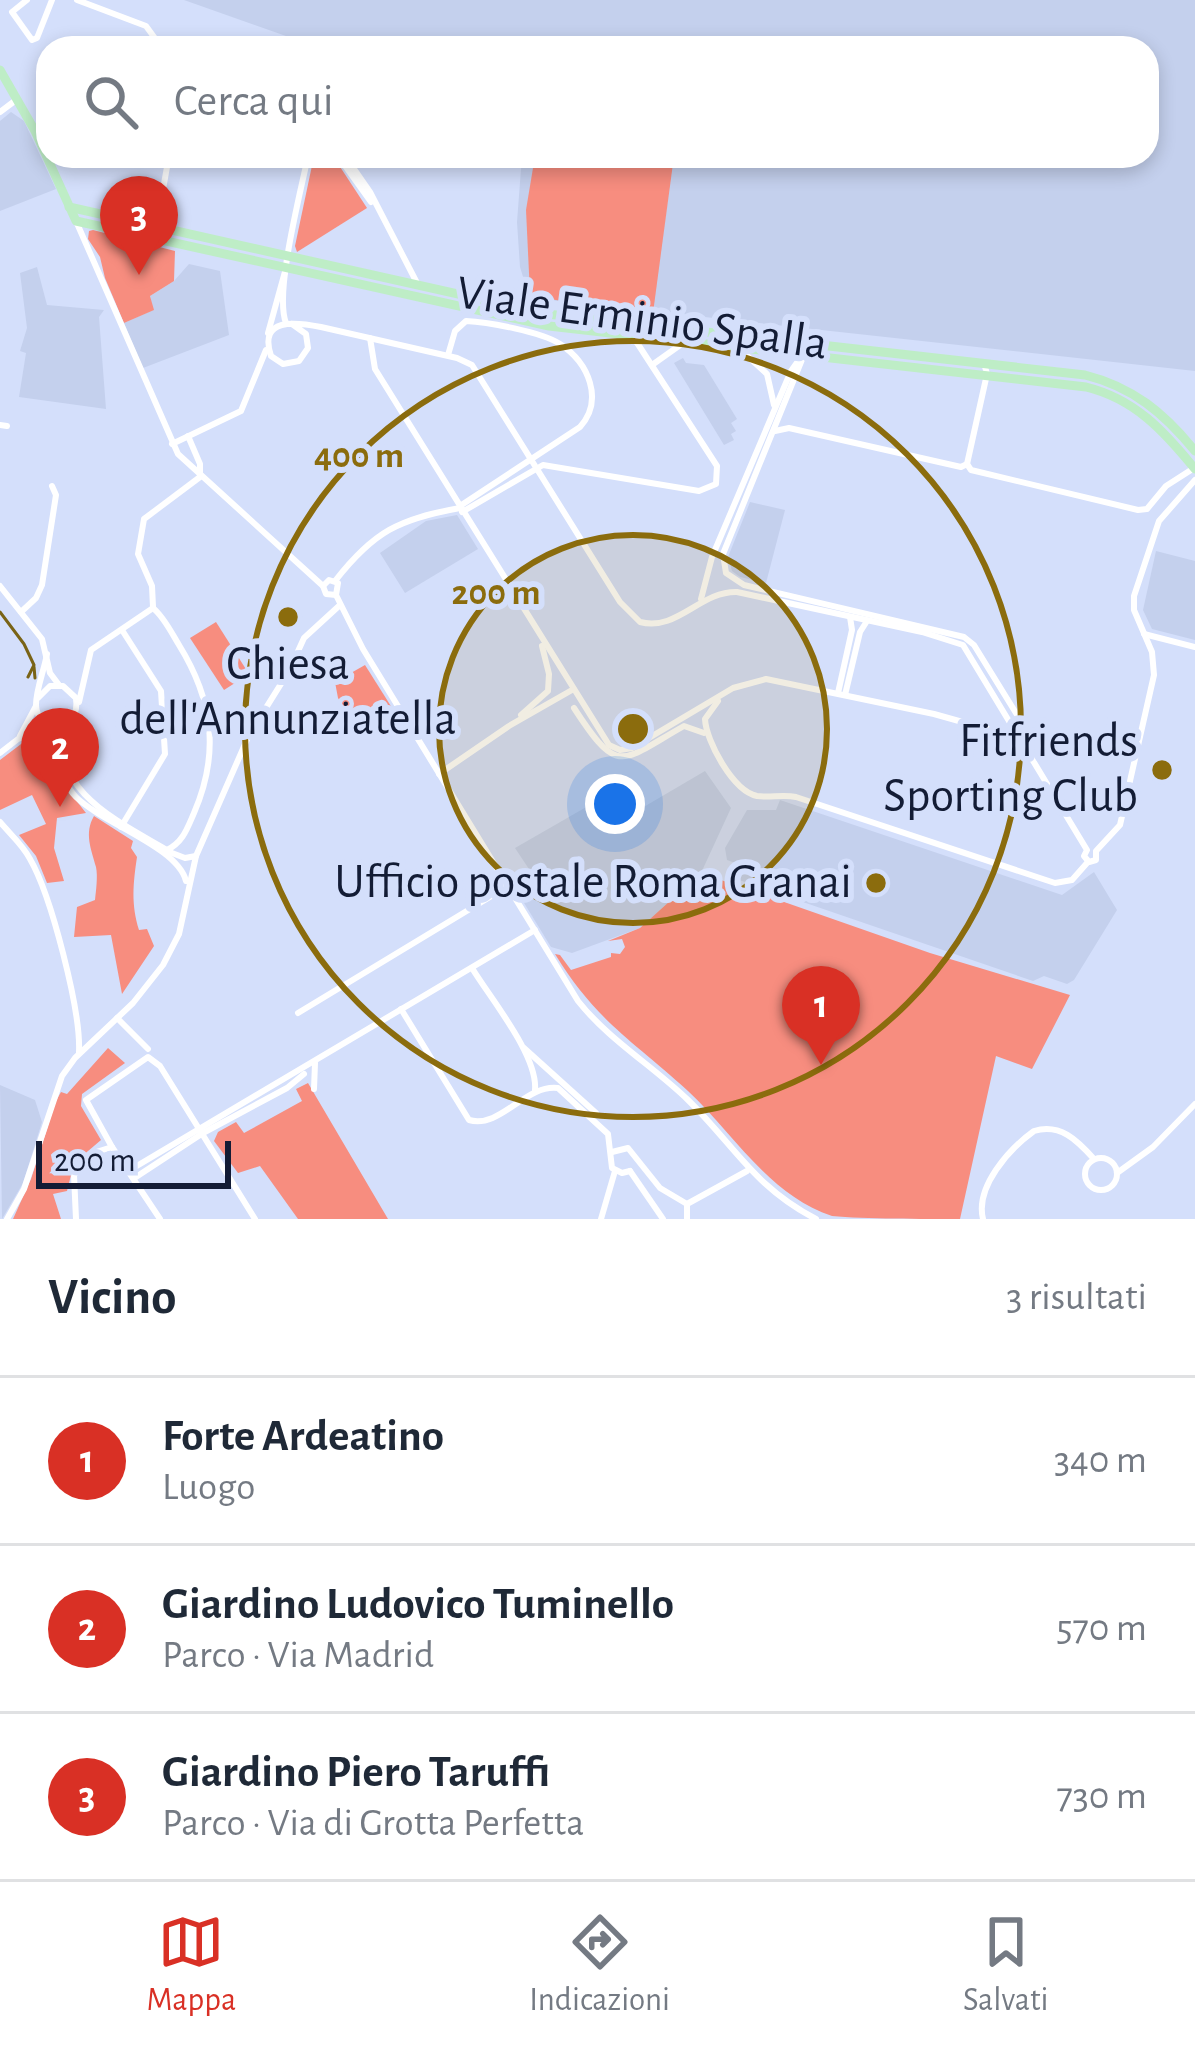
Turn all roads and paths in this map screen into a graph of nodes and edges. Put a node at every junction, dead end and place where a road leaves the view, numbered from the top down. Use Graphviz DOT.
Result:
graph roads {
  1 [pos="27,0"];
  2 [pos="52,0"];
  3 [pos="76,0"];
  4 [pos="38,36"];
  5 [pos="153,36"];
  6 [pos="36,38"];
  7 [pos="0,70"];
  8 [pos="18,100"];
  9 [pos="0,112"];
  10 [pos="36,138"];
  11 [pos="50,168"];
  12 [pos="167,168"];
  13 [pos="306,168"];
  14 [pos="349,168"];
  15 [pos="69,207"];
  16 [pos="76,221"];
  17 [pos="155,233"];
  18 [pos="286,263"];
  19 [pos="424,291"];
  20 [pos="289,324"];
  21 [pos="340,332"];
  22 [pos="632,335"];
  23 [pos="268,336"];
  24 [pos="370,338"];
  25 [pos="686,341"];
  26 [pos="309,344"];
  27 [pos="267,346"];
  28 [pos="735,347"];
  29 [pos="805,348"];
  30 [pos="448,356"];
  31 [pos="278,362"];
  32 [pos="652,365"];
  33 [pos="985,368"];
  34 [pos="258,374"];
  35 [pos="774,411"];
  36 [pos="775,431"];
  37 [pos="188,436"];
  38 [pos="172,444"];
  39 [pos="1195,451"];
  40 [pos="532,459"];
  41 [pos="967,464"];
  42 [pos="542,466"];
  43 [pos="1194,469"];
  44 [pos="200,477"];
  45 [pos="1195,480"];
  46 [pos="52,486"];
  47 [pos="1195,492"];
  48 [pos="1178,498"];
  49 [pos="741,500"];
  50 [pos="461,509"];
  51 [pos="727,533"];
  52 [pos="335,581"];
  53 [pos="0,586"];
  54 [pos="323,586"];
  55 [pos="336,595"];
  56 [pos="797,601"];
  57 [pos="700,602"];
  58 [pos="340,605"];
  59 [pos="153,608"];
  60 [pos="21,612"];
  61 [pos="850,616"];
  62 [pos="868,621"];
  63 [pos="909,626"];
  64 [pos="122,630"];
  65 [pos="1144,634"];
  66 [pos="540,640"];
  67 [pos="1195,647"];
  68 [pos="47,654"];
  69 [pos="980,663"];
  70 [pos="85,668"];
  71 [pos="61,686"];
  72 [pos="572,690"];
  73 [pos="724,694"];
  74 [pos="842,694"];
  75 [pos="555,701"];
  76 [pos="37,702"];
  77 [pos="77,707"];
  78 [pos="574,708"];
  79 [pos="1004,709"];
  80 [pos="589,717"];
  81 [pos="69,722"];
  82 [pos="52,726"];
  83 [pos="509,726"];
  84 [pos="675,727"];
  85 [pos="1015,727"];
  86 [pos="999,730"];
  87 [pos="707,734"];
  88 [pos="1019,738"];
  89 [pos="15,741"];
  90 [pos="0,753"];
  91 [pos="439,774"];
  92 [pos="0,822"];
  93 [pos="123,825"];
  94 [pos="138,835"];
  95 [pos="167,850"];
  96 [pos="1092,850"];
  97 [pos="196,856"];
  98 [pos="187,885"];
  99 [pos="508,886"];
  100 [pos="535,930"];
  101 [pos="472,968"];
  102 [pos="401,1009"];
  103 [pos="298,1013"];
  104 [pos="117,1018"];
  105 [pos="521,1045"];
  106 [pos="148,1048"];
  107 [pos="79,1054"];
  108 [pos="315,1064"];
  109 [pos="314,1089"];
  110 [pos="535,1092"];
  111 [pos="1195,1104"];
  112 [pos="583,1106"];
  113 [pos="596,1113"];
  114 [pos="201,1130"];
  115 [pos="112,1147"];
  116 [pos="612,1152"];
  117 [pos="634,1154"];
  118 [pos="1094,1159"];
  119 [pos="615,1171"];
  120 [pos="630,1171"];
  121 [pos="748,1171"];
  122 [pos="1117,1173"];
  123 [pos="133,1174"];
  124 [pos="673,1197"];
  125 [pos="687,1204"];
  126 [pos="662,1216"];
  127 [pos="75,1218"];
  128 [pos="7,1219"];
  129 [pos="160,1219"];
  130 [pos="255,1219"];
  131 [pos="602,1219"];
  132 [pos="686,1219"];
  133 [pos="816,1219"];
  134 [pos="983,1219"];
  1 -- 6 [label="street"];
  2 -- 4 [label="street"];
  3 -- 5 [label="street"];
  7 -- 8 [label="main road"];
  8 -- 9 [label="street"];
  8 -- 10 [label="main road"];
  11 -- 15 [label="main road"];
  12 -- 17 [label="street"];
  13 -- 18 [label="street"];
  14 -- 19 [label="street"];
  15 -- 16 [label="main road"];
  15 -- 17 [label="main road, Viale Erminio Spalla"];
  16 -- 17 [label="main road, Viale Erminio Spalla"];
  16 -- 38 [label="street"];
  17 -- 18 [label="main road, Viale Erminio Spalla"];
  18 -- 19 [label="main road, Viale Erminio Spalla"];
  18 -- 20 [label="street"];
  18 -- 23 [label="street"];
  19 -- 22 [label="main road, Viale Erminio Spalla"];
  19 -- 29 [label="main road, Viale Erminio Spalla"];
  20 -- 21 [label="street"];
  20 -- 23 [label="street"];
  20 -- 26 [label="street"];
  21 -- 24 [label="street"];
  21 -- 26 [label="street"];
  22 -- 25 [label="main road, Viale Erminio Spalla"];
  22 -- 32 [label="street"];
  23 -- 27 [label="street"];
  24 -- 30 [label="street"];
  24 -- 50 [label="street"];
  25 -- 28 [label="main road, Viale Erminio Spalla"];
  25 -- 32 [label="street"];
  26 -- 31 [label="street"];
  27 -- 31 [label="street"];
  27 -- 34 [label="street"];
  28 -- 29 [label="main road, Viale Erminio Spalla"];
  28 -- 35 [label="street"];
  29 -- 33 [label="main road, Viale Erminio Spalla"];
  29 -- 35 [label="street"];
  29 -- 36 [label="street"];
  30 -- 40 [label="street"];
  30 -- 40 [label="street"];
  31 -- 34 [label="street"];
  32 -- 42 [label="street"];
  33 -- 39 [label="main road, Viale Erminio Spalla"];
  33 -- 41 [label="street"];
  33 -- 43 [label="main road, Viale Erminio Spalla"];
  34 -- 37 [label="street"];
  35 -- 49 [label="street"];
  36 -- 41 [label="street"];
  36 -- 49 [label="street"];
  37 -- 38 [label="street"];
  37 -- 44 [label="street"];
  38 -- 44 [label="street"];
  40 -- 42 [label="street"];
  40 -- 50 [label="street"];
  41 -- 43 [label="street"];
  42 -- 50 [label="street"];
  42 -- 57 [label="street"];
  44 -- 54 [label="street"];
  44 -- 59 [label="street"];
  45 -- 48 [label="street"];
  46 -- 60 [label="street"];
  47 -- 48 [label="street"];
  48 -- 65 [label="street"];
  49 -- 51 [label="street"];
  50 -- 52 [label="street"];
  50 -- 66 [label="street"];
  51 -- 56 [label="street"];
  51 -- 57 [label="street"];
  52 -- 54 [label="street"];
  52 -- 55 [label="street"];
  53 -- 60 [label="street"];
  54 -- 55 [label="street"];
  55 -- 58 [label="street"];
  56 -- 57 [label="street"];
  56 -- 61 [label="street"];
  56 -- 63 [label="street"];
  58 -- 91 [label="street"];
  58 -- 97 [label="street"];
  59 -- 64 [label="street"];
  59 -- 95 [label="street"];
  60 -- 68 [label="street"];
  61 -- 62 [label="street"];
  61 -- 74 [label="street"];
  62 -- 63 [label="street"];
  62 -- 74 [label="street"];
  63 -- 69 [label="street"];
  64 -- 70 [label="street"];
  64 -- 93 [label="street"];
  65 -- 67 [label="street"];
  65 -- 96 [label="street"];
  66 -- 72 [label="street"];
  66 -- 83 [label="street"];
  68 -- 71 [label="street"];
  68 -- 76 [label="street"];
  69 -- 79 [label="street"];
  69 -- 85 [label="street"];
  70 -- 71 [label="street"];
  70 -- 77 [label="street"];
  71 -- 76 [label="street"];
  71 -- 77 [label="street"];
  72 -- 75 [label="street"];
  72 -- 80 [label="street"];
  73 -- 74 [label="street"];
  73 -- 84 [label="street"];
  73 -- 87 [label="street"];
  74 -- 86 [label="street"];
  75 -- 78 [label="street"];
  75 -- 83 [label="street"];
  76 -- 82 [label="street"];
  76 -- 89 [label="street"];
  77 -- 81 [label="street"];
  78 -- 80 [label="street"];
  78 -- 84 [label="street"];
  79 -- 85 [label="street"];
  79 -- 86 [label="street"];
  80 -- 84 [label="street"];
  81 -- 82 [label="street"];
  81 -- 93 [label="street"];
  82 -- 89 [label="street"];
  82 -- 93 [label="street"];
  83 -- 91 [label="street"];
  84 -- 87 [label="street"];
  85 -- 88 [label="street"];
  86 -- 88 [label="street"];
  87 -- 96 [label="street"];
  88 -- 96 [label="street"];
  89 -- 90 [label="street"];
  91 -- 99 [label="street"];
  92 -- 107 [label="street"];
  93 -- 94 [label="street"];
  94 -- 95 [label="street"];
  94 -- 98 [label="street"];
  95 -- 97 [label="street"];
  97 -- 98 [label="street"];
  98 -- 104 [label="street"];
  99 -- 100 [label="street"];
  99 -- 103 [label="street"];
  100 -- 101 [label="street"];
  100 -- 121 [label="street"];
  101 -- 102 [label="street"];
  101 -- 105 [label="street"];
  102 -- 108 [label="street"];
  102 -- 110 [label="street"];
  104 -- 106 [label="street"];
  104 -- 107 [label="street"];
  105 -- 110 [label="street"];
  105 -- 112 [label="street"];
  107 -- 128 [label="street"];
  108 -- 109 [label="street"];
  108 -- 114 [label="street"];
  110 -- 112 [label="street"];
  111 -- 122 [label="street"];
  112 -- 113 [label="street"];
  112 -- 116 [label="street"];
  114 -- 115 [label="street"];
  114 -- 123 [label="street"];
  114 -- 130 [label="street"];
  115 -- 123 [label="street"];
  115 -- 127 [label="street"];
  116 -- 117 [label="street"];
  116 -- 119 [label="street"];
  117 -- 120 [label="street"];
  117 -- 124 [label="street"];
  118 -- 122 [label="street"];
  118 -- 122 [label="street"];
  118 -- 134 [label="street"];
  119 -- 120 [label="street"];
  119 -- 131 [label="street"];
  120 -- 126 [label="street"];
  121 -- 125 [label="street"];
  121 -- 133 [label="street"];
  123 -- 129 [label="street"];
  124 -- 125 [label="street"];
  124 -- 126 [label="street"];
  125 -- 132 [label="street"];
}
